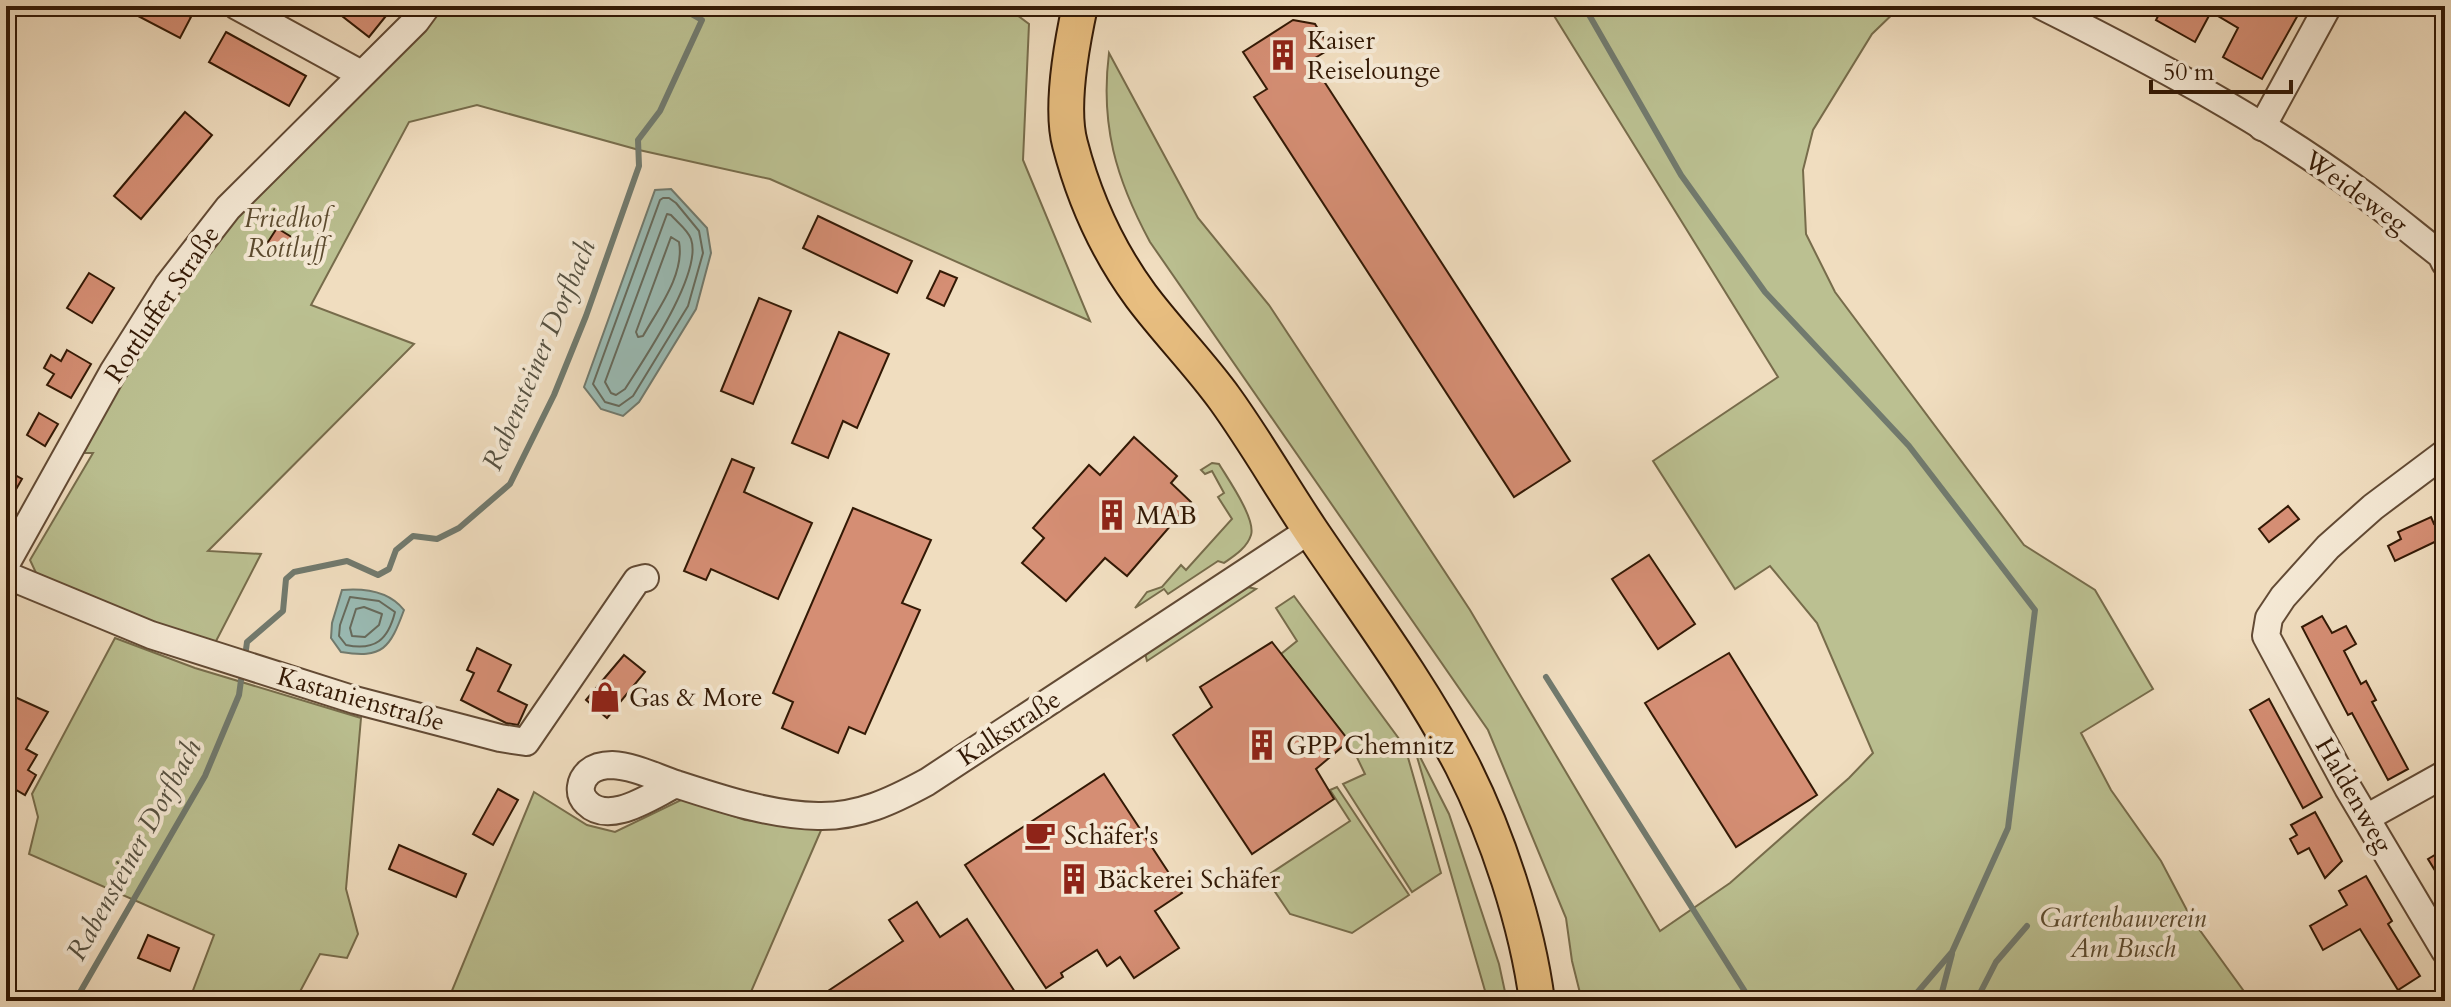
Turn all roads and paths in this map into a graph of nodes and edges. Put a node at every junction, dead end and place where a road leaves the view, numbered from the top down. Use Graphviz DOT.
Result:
graph roads {
  1 [pos="237,6"];
  2 [pos="427,6"];
  3 [pos="1080,6"];
  4 [pos="2042,6"];
  5 [pos="2328,6"];
  6 [pos="361,74"];
  7 [pos="2262,127"];
  8 [pos="2445,263"];
  9 [pos="2445,453"];
  10 [pos="1310,530"];
  11 [pos="6,564"];
  12 [pos="6,575"];
  13 [pos="645,578"];
  14 [pos="2445,774"];
  15 [pos="676,784"];
  16 [pos="2366,818"];
  17 [pos="2445,951"];
  18 [pos="1537,1001"];
  1 -- 6 [label="street"];
  2 -- 6 [label="street, Rottluffer Straße"];
  3 -- 10 [label="main road"];
  4 -- 7 [label="street, Weideweg"];
  5 -- 7 [label="street"];
  6 -- 11 [label="street, Rottluffer Straße"];
  7 -- 8 [label="street, Weideweg"];
  9 -- 16 [label="street, Haldenweg"];
  10 -- 15 [label="street, Kalkstraße"];
  10 -- 18 [label="main road"];
  12 -- 13 [label="street, Kastanienstraße"];
  14 -- 16 [label="street"];
  16 -- 17 [label="street, Haldenweg"];
}
